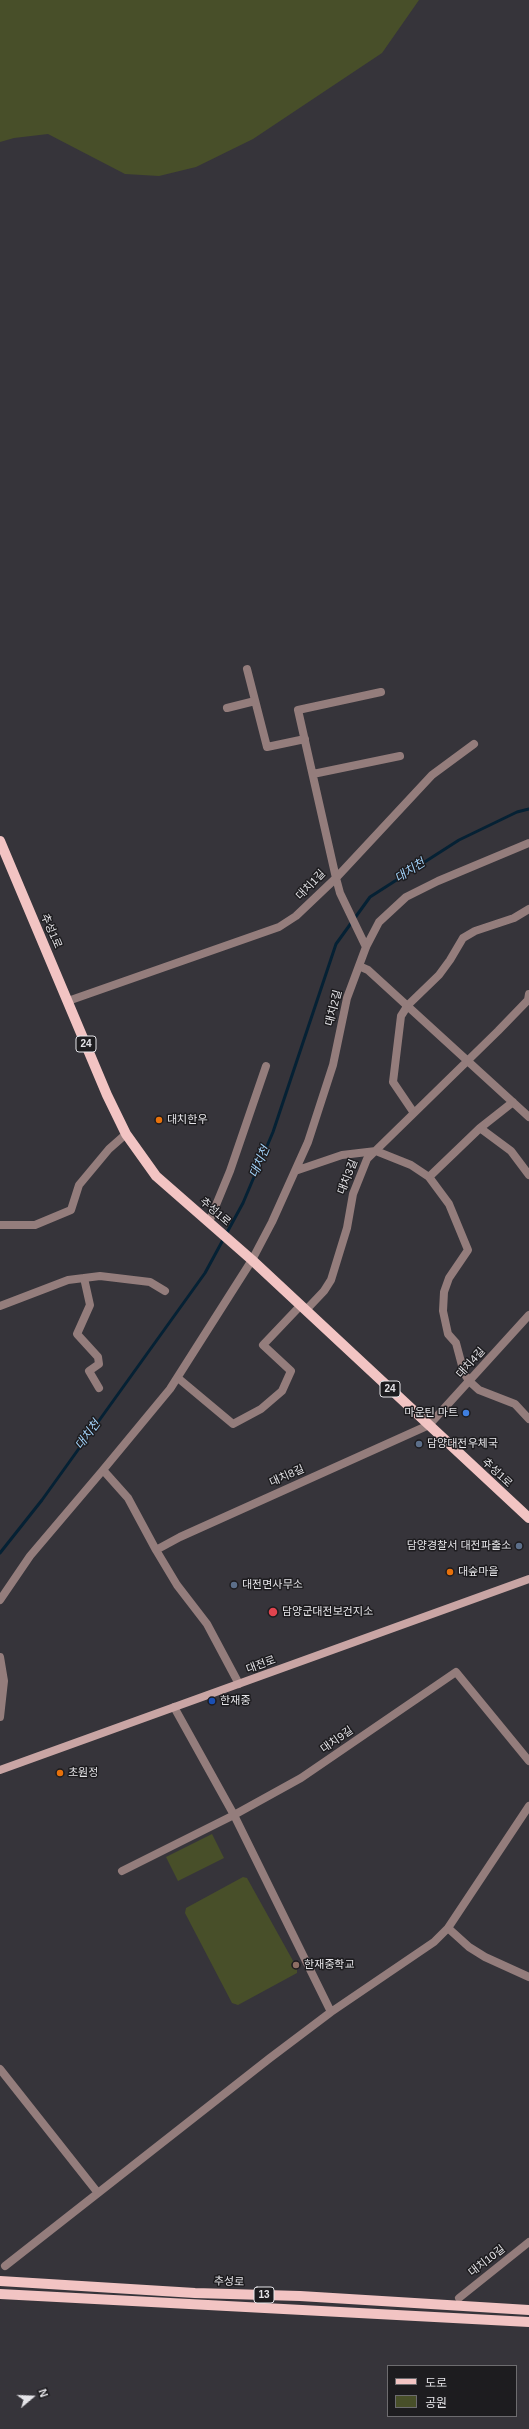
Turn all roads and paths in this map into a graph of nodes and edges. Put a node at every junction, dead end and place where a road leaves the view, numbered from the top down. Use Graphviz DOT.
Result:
graph roads {
  1 [pos="247,669"];
  2 [pos="381,692"];
  3 [pos="255,701"];
  4 [pos="227,708"];
  5 [pos="305,739"];
  6 [pos="474,744"];
  7 [pos="400,756"];
  8 [pos="313,774"];
  9 [pos="0,841"];
  10 [pos="529,843"];
  11 [pos="336,878"];
  12 [pos="529,909"];
  13 [pos="366,947"];
  14 [pos="359,966"];
  15 [pos="529,994"];
  16 [pos="68,1001"];
  17 [pos="408,1005"];
  18 [pos="468,1059"];
  19 [pos="266,1066"];
  20 [pos="513,1102"];
  21 [pos="414,1113"];
  22 [pos="529,1117"];
  23 [pos="480,1128"];
  24 [pos="126,1134"];
  25 [pos="376,1151"];
  26 [pos="295,1171"];
  27 [pos="529,1175"];
  28 [pos="429,1177"];
  29 [pos="209,1222"];
  30 [pos="0,1225"];
  31 [pos="252,1260"];
  32 [pos="84,1278"];
  33 [pos="166,1291"];
  34 [pos="0,1306"];
  35 [pos="303,1308"];
  36 [pos="529,1315"];
  37 [pos="178,1378"];
  38 [pos="469,1382"];
  39 [pos="99,1388"];
  40 [pos="529,1419"];
  41 [pos="429,1425"];
  42 [pos="103,1470"];
  43 [pos="528,1515"];
  44 [pos="156,1550"];
  45 [pos="529,1579"];
  46 [pos="0,1600"];
  47 [pos="0,1658"];
  48 [pos="239,1684"];
  49 [pos="174,1707"];
  50 [pos="0,1717"];
  51 [pos="529,1760"];
  52 [pos="0,1770"];
  53 [pos="529,1806"];
  54 [pos="234,1815"];
  55 [pos="122,1871"];
  56 [pos="448,1928"];
  57 [pos="529,1977"];
  58 [pos="331,2012"];
  59 [pos="0,2069"];
  60 [pos="98,2194"];
  61 [pos="529,2242"];
  62 [pos="5,2266"];
  63 [pos="0,2281"];
  64 [pos="0,2294"];
  65 [pos="459,2298"];
  66 [pos="529,2310"];
  67 [pos="529,2322"];
  1 -- 3 [label="street"];
  2 -- 5 [label="street, 대치1길"];
  3 -- 4 [label="street"];
  3 -- 5 [label="street"];
  5 -- 8 [label="street, 대치1길"];
  6 -- 11 [label="street"];
  7 -- 8 [label="street"];
  8 -- 11 [label="street, 대치1길"];
  9 -- 16 [label="main road, 추성1로 / 24"];
  10 -- 13 [label="street, 대치2길"];
  11 -- 13 [label="street"];
  11 -- 16 [label="street, 대치1길"];
  12 -- 17 [label="street"];
  13 -- 14 [label="street, 대치2길"];
  14 -- 17 [label="street"];
  14 -- 26 [label="street, 대치2길"];
  15 -- 18 [label="street, 대치3길"];
  16 -- 24 [label="main road, 추성1로 / 24"];
  17 -- 18 [label="street"];
  17 -- 21 [label="street"];
  18 -- 20 [label="street"];
  18 -- 21 [label="street, 대치3길"];
  19 -- 29 [label="street"];
  20 -- 22 [label="street"];
  20 -- 23 [label="street"];
  21 -- 25 [label="street, 대치3길"];
  23 -- 27 [label="street"];
  23 -- 28 [label="street"];
  24 -- 29 [label="main road, 추성1로 / 24"];
  24 -- 30 [label="street"];
  25 -- 26 [label="street"];
  25 -- 28 [label="street"];
  25 -- 35 [label="street, 대치3길"];
  26 -- 31 [label="street, 대치2길"];
  28 -- 38 [label="street"];
  29 -- 31 [label="main road, 추성1로 / 24"];
  31 -- 35 [label="main road, 추성1로 / 24"];
  31 -- 37 [label="street"];
  32 -- 33 [label="street"];
  32 -- 34 [label="street"];
  32 -- 39 [label="street"];
  35 -- 37 [label="street, 대치3길"];
  35 -- 41 [label="main road, 추성1로 / 24"];
  36 -- 38 [label="street, 대치4길"];
  37 -- 42 [label="street"];
  38 -- 40 [label="street"];
  38 -- 41 [label="street, 대치4길"];
  41 -- 43 [label="main road, 추성1로 / 24"];
  41 -- 44 [label="street, 대치8길"];
  42 -- 44 [label="street"];
  42 -- 46 [label="street"];
  44 -- 48 [label="street"];
  45 -- 48 [label="street, 대전로"];
  47 -- 50 [label="street"];
  48 -- 49 [label="street, 대전로"];
  49 -- 52 [label="street, 대전로"];
  49 -- 54 [label="street"];
  51 -- 54 [label="street, 대치9길"];
  53 -- 56 [label="street"];
  54 -- 55 [label="street"];
  54 -- 58 [label="street"];
  56 -- 57 [label="street"];
  56 -- 58 [label="street"];
  58 -- 60 [label="street"];
  59 -- 60 [label="street"];
  60 -- 62 [label="street"];
  61 -- 65 [label="street, 대치10길"];
  63 -- 66 [label="main road, 추성로 / 13"];
  64 -- 67 [label="main road, 13"];
}
